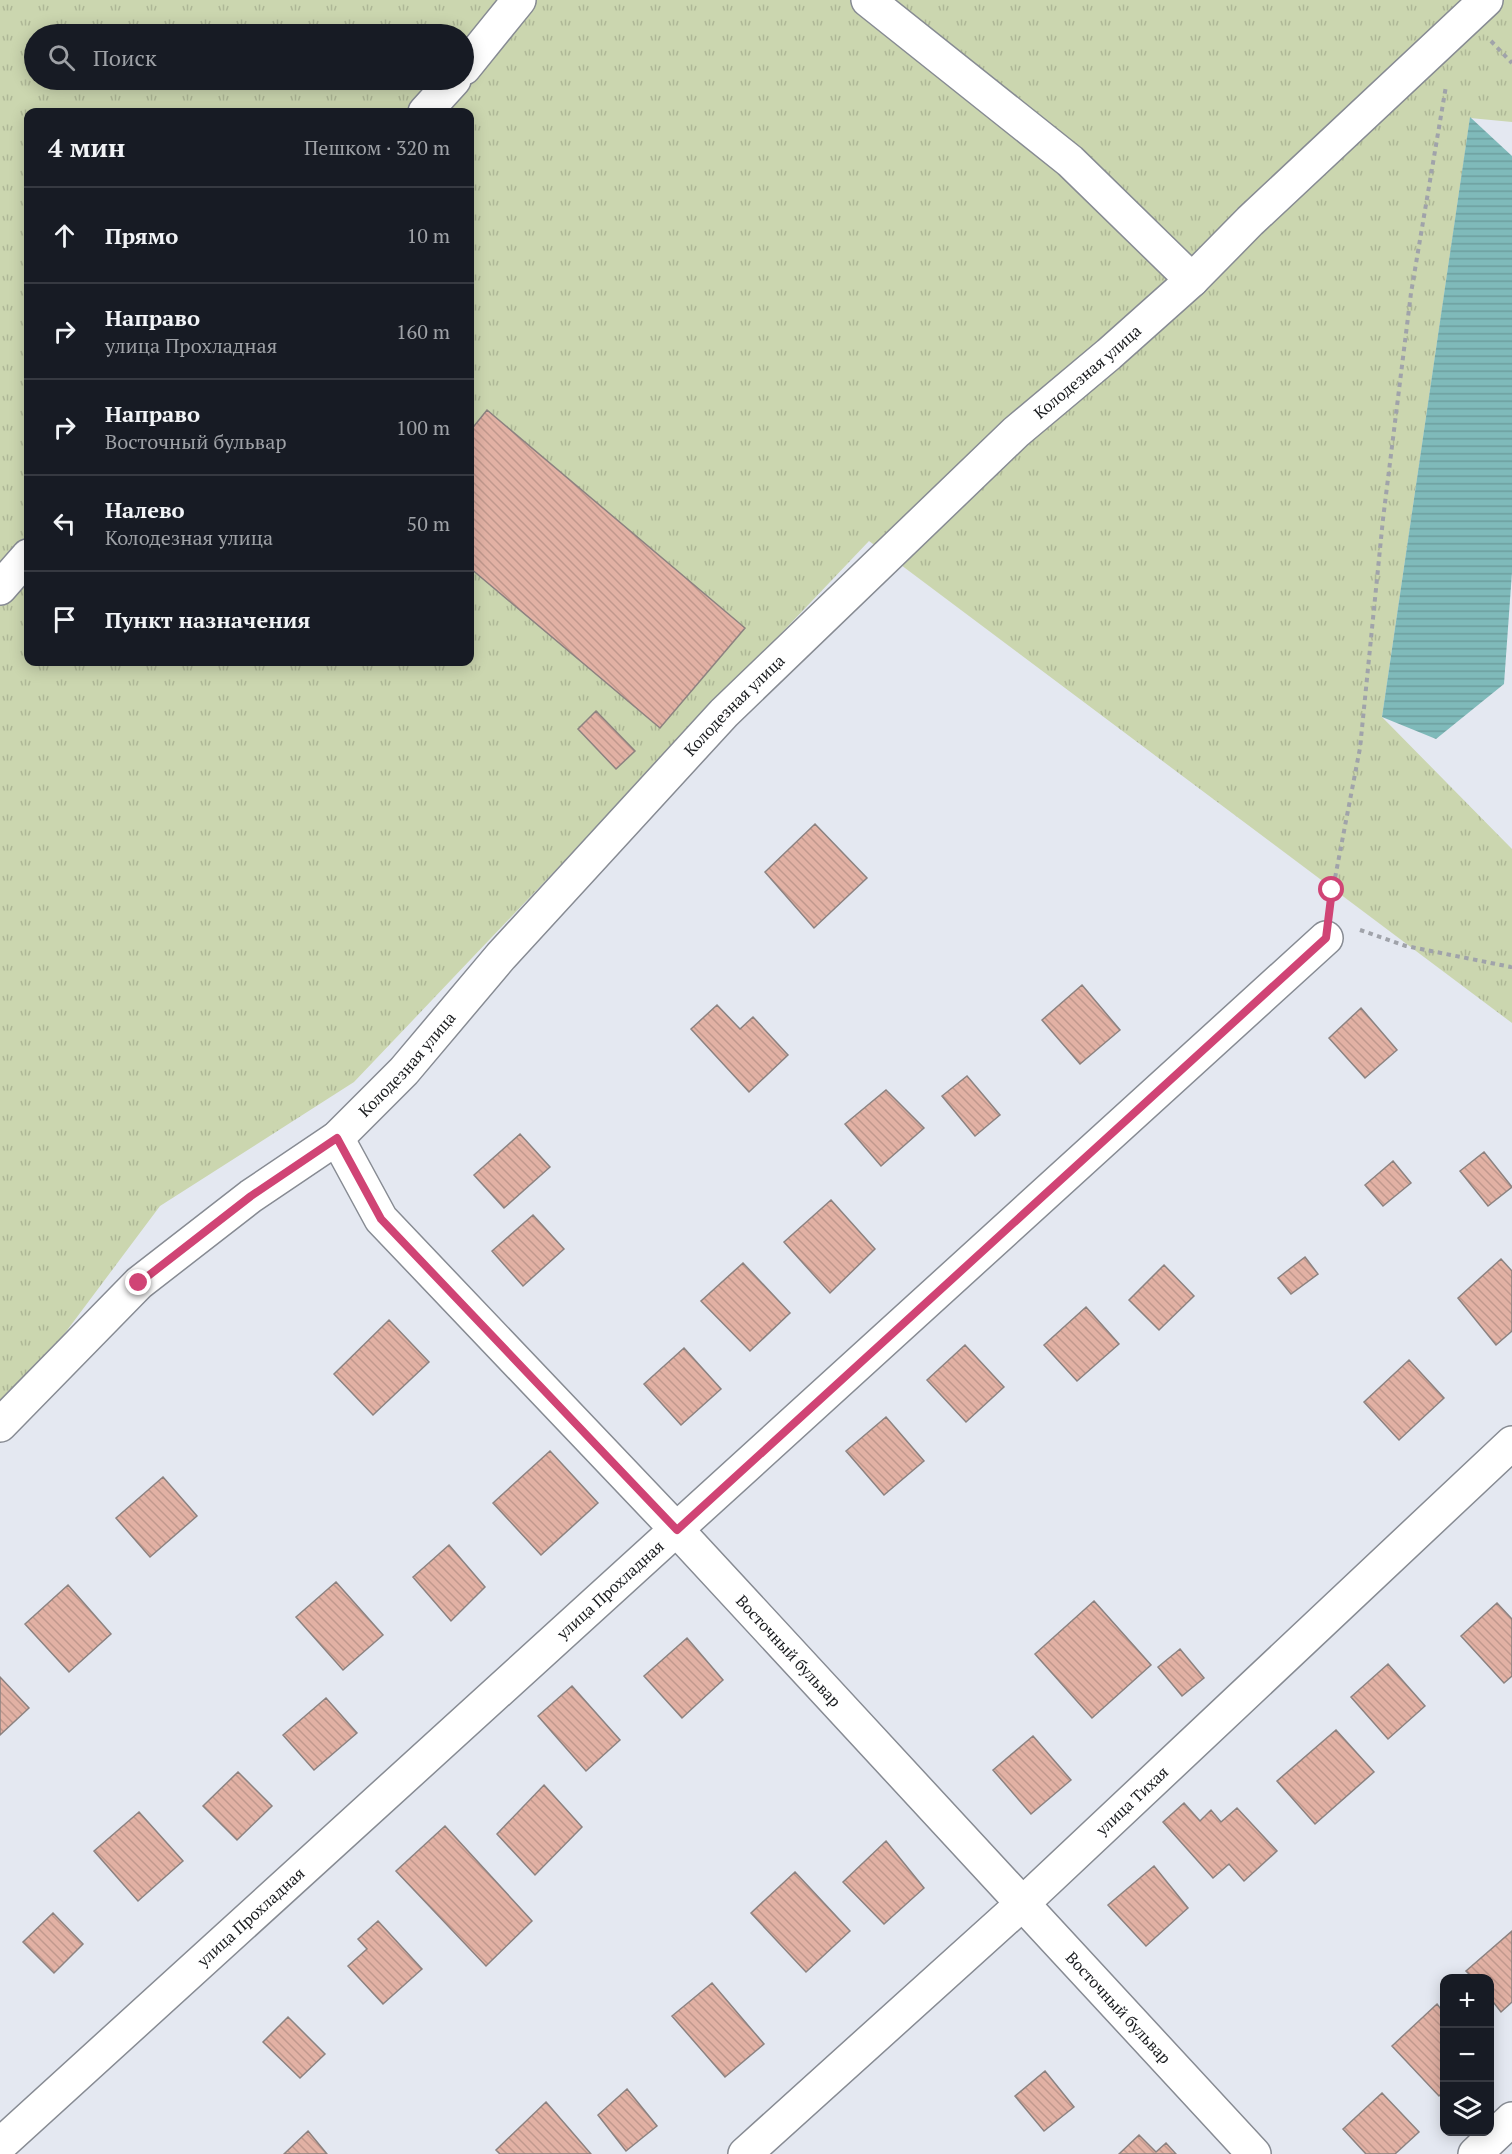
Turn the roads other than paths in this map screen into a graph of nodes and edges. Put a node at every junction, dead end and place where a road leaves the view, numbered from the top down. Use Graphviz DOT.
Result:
graph roads {
  1 [pos="519,0"];
  2 [pos="868,0"];
  3 [pos="1486,0"];
  4 [pos="474,56"];
  5 [pos="445,90"];
  6 [pos="429,108"];
  7 [pos="1192,279"];
  8 [pos="24,561"];
  9 [pos="0,588"];
  10 [pos="1326,938"];
  11 [pos="337,1138"];
  12 [pos="0,1425"];
  13 [pos="1512,1443"];
  14 [pos="677,1530"];
  15 [pos="1022,1904"];
  16 [pos="1512,2119"];
  17 [pos="0,2145"];
  18 [pos="745,2154"];
  19 [pos="1254,2154"];
  20 [pos="1475,2154"];
  1 -- 4 [label="street"];
  2 -- 7 [label="street"];
  3 -- 7 [label="street, Колодезная улица"];
  5 -- 6 [label="street"];
  7 -- 11 [label="street, Колодезная улица"];
  8 -- 9 [label="street"];
  10 -- 14 [label="street, улица Прохладная"];
  11 -- 12 [label="street, Колодезная улица"];
  11 -- 14 [label="street, Восточный бульвар"];
  13 -- 15 [label="street, улица Тихая"];
  14 -- 15 [label="street, Восточный бульвар"];
  14 -- 17 [label="street, улица Прохладная"];
  15 -- 18 [label="street, улица Тихая"];
  15 -- 19 [label="street, Восточный бульвар"];
  16 -- 20 [label="street"];
}
